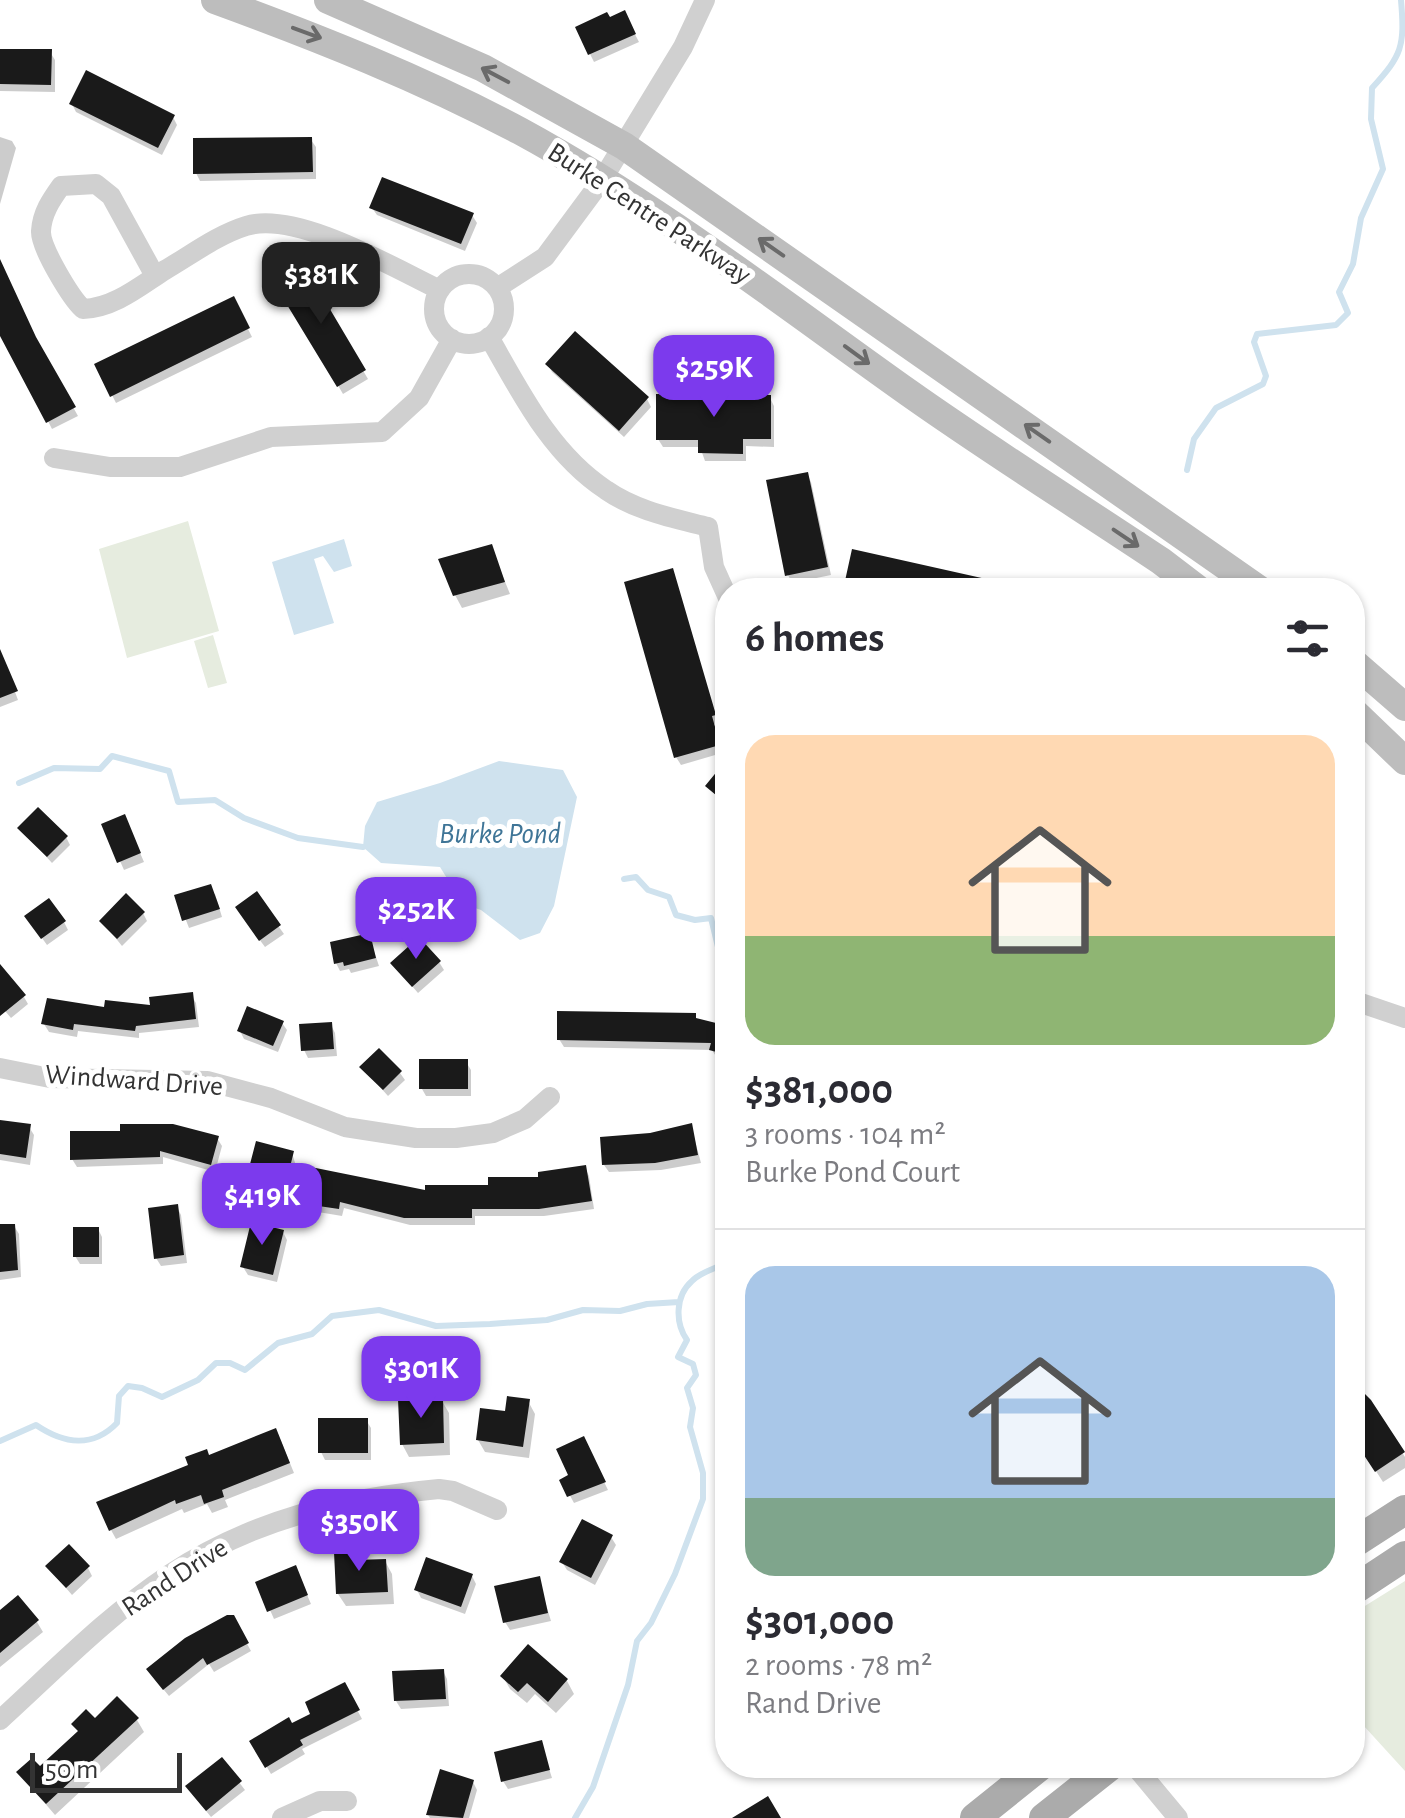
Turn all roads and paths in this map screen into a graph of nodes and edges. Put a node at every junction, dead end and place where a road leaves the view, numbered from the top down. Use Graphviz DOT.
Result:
graph roads {
  1 [pos="215,0"];
  2 [pos="328,0"];
  3 [pos="705,0"];
  4 [pos="624,146"];
  5 [pos="602,180"];
  6 [pos="156,276"];
  7 [pos="497,288"];
  8 [pos="440,290"];
  9 [pos="489,337"];
  10 [pos="452,339"];
  11 [pos="54,458"];
  12 [pos="719,578"];
  13 [pos="1183,578"];
  14 [pos="1243,578"];
  15 [pos="1365,673"];
  16 [pos="1405,706"];
  17 [pos="1365,723"];
  18 [pos="1405,761"];
  19 [pos="1365,1004"];
  20 [pos="1405,1018"];
  21 [pos="0,1068"];
  22 [pos="550,1097"];
  23 [pos="497,1510"];
  24 [pos="1405,1510"];
  25 [pos="1365,1530"];
  26 [pos="1405,1556"];
  27 [pos="1365,1582"];
  28 [pos="0,1720"];
  29 [pos="1026,1778"];
  30 [pos="1095,1778"];
  31 [pos="1145,1778"];
  32 [pos="347,1801"];
  33 [pos="282,1818"];
  34 [pos="975,1818"];
  35 [pos="1044,1818"];
  36 [pos="1178,1818"];
  1 -- 5 [label="main road, Burke Centre Parkway, one-way"];
  4 -- 2 [label="main road, Burke Centre Parkway, one-way"];
  3 -- 4 [label="street"];
  4 -- 5 [label="street"];
  14 -- 4 [label="main road, Burke Centre Parkway, one-way"];
  5 -- 7 [label="street"];
  5 -- 13 [label="main road, Burke Centre Parkway, one-way"];
  6 -- 6 [label="street"];
  6 -- 8 [label="street"];
  7 -- 8 [label="street"];
  7 -- 9 [label="street"];
  8 -- 10 [label="street"];
  9 -- 10 [label="street"];
  9 -- 12 [label="street"];
  10 -- 11 [label="street"];
  15 -- 16 [label="main road"];
  17 -- 18 [label="main road"];
  19 -- 20 [label="street"];
  21 -- 22 [label="street, Windward Drive"];
  23 -- 28 [label="street, Rand Drive"];
  24 -- 25 [label="main road"];
  26 -- 27 [label="main road"];
  29 -- 34 [label="main road"];
  30 -- 35 [label="main road"];
  31 -- 36 [label="street"];
  32 -- 33 [label="street"];
}
